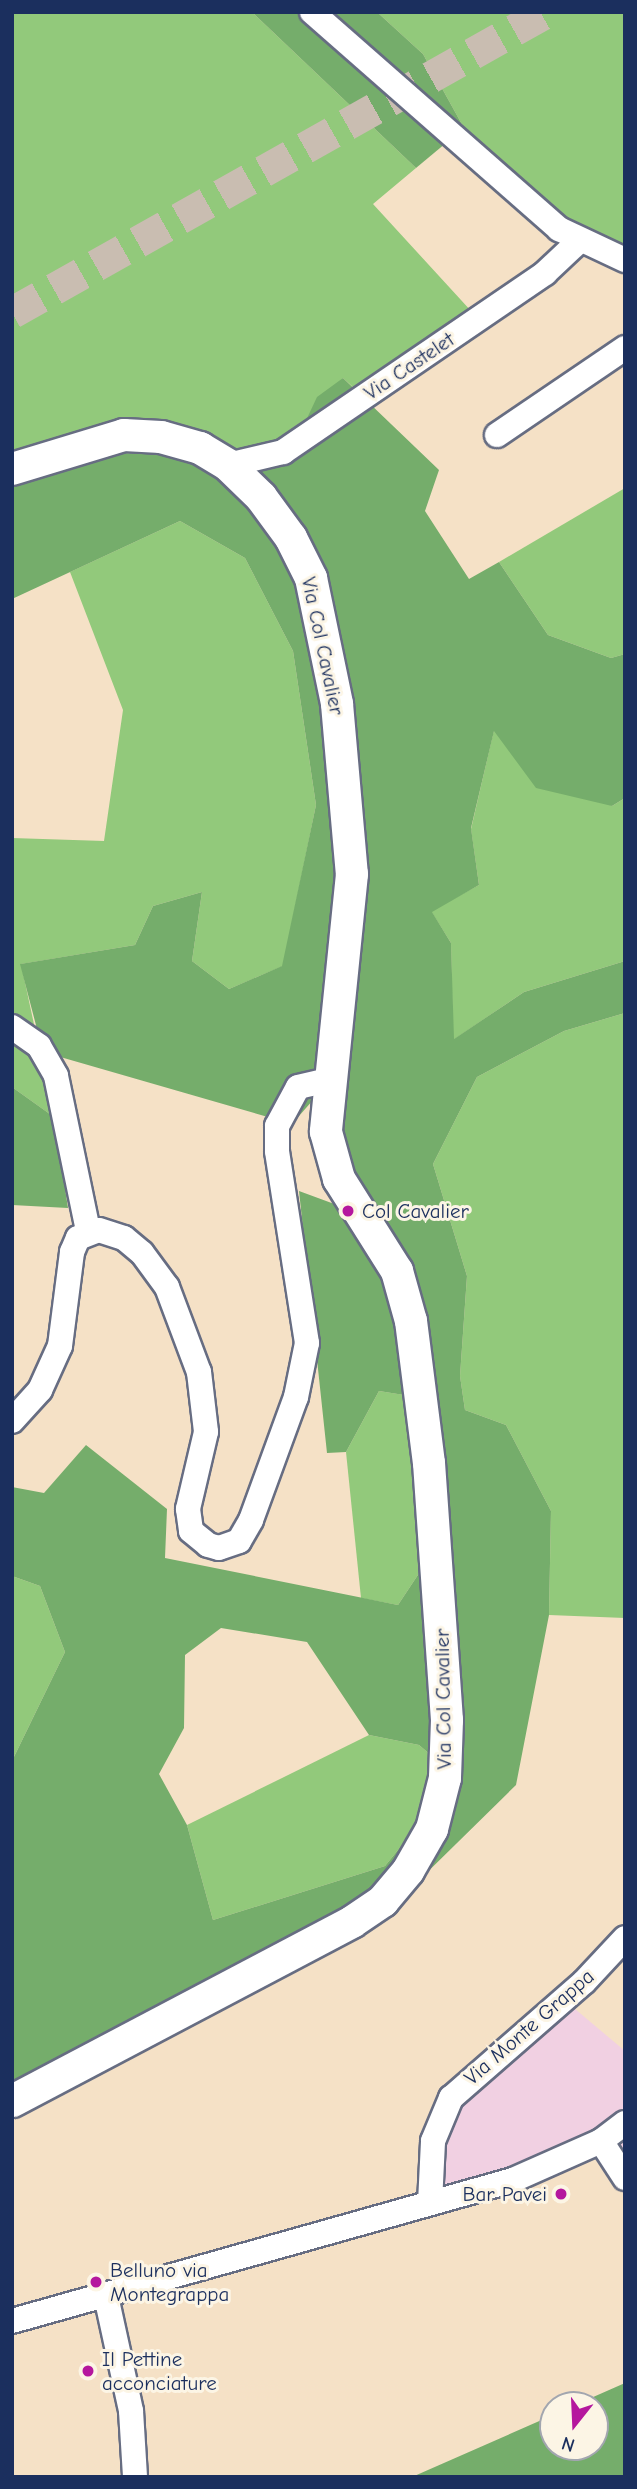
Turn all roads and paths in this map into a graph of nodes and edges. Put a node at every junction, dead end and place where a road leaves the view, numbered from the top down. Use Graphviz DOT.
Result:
graph roads {
  1 [pos="312,12"];
  2 [pos="578,242"];
  3 [pos="625,260"];
  4 [pos="625,348"];
  5 [pos="497,435"];
  6 [pos="228,465"];
  7 [pos="12,469"];
  8 [pos="12,1027"];
  9 [pos="328,1080"];
  10 [pos="88,1231"];
  11 [pos="12,1421"];
  12 [pos="625,1938"];
  13 [pos="12,2101"];
  14 [pos="625,2123"];
  15 [pos="601,2141"];
  16 [pos="625,2178"];
  17 [pos="430,2203"];
  18 [pos="106,2296"];
  19 [pos="12,2321"];
  20 [pos="135,2477"];
  1 -- 2 [label="street"];
  2 -- 3 [label="street"];
  2 -- 6 [label="street, Via Castelet"];
  4 -- 5 [label="street"];
  6 -- 7 [label="main road, Via Col Cavalier"];
  6 -- 9 [label="main road, Via Col Cavalier"];
  8 -- 10 [label="street"];
  9 -- 10 [label="street"];
  9 -- 13 [label="main road, Via Col Cavalier"];
  10 -- 11 [label="street"];
  12 -- 17 [label="street, Via Monte Grappa"];
  14 -- 15 [label="street"];
  15 -- 16 [label="street"];
  15 -- 17 [label="street"];
  17 -- 18 [label="street"];
  18 -- 19 [label="street"];
  18 -- 20 [label="street"];
}
